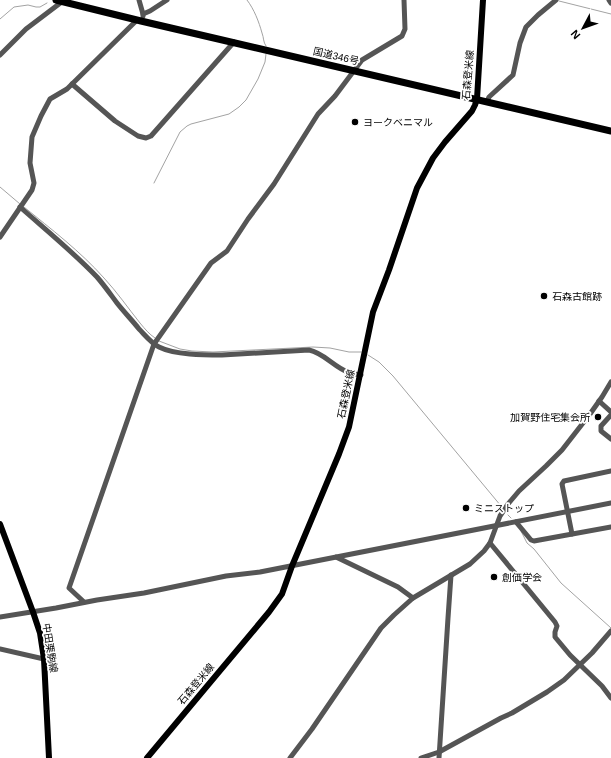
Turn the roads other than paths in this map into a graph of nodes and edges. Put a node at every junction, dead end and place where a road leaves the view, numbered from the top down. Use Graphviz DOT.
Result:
graph roads {
  1 [pos="139,0"];
  2 [pos="168,0"];
  3 [pos="404,0"];
  4 [pos="484,0"];
  5 [pos="556,0"];
  6 [pos="609,0"];
  7 [pos="59,1"];
  8 [pos="611,3"];
  9 [pos="140,18"];
  10 [pos="234,42"];
  11 [pos="0,56"];
  12 [pos="355,70"];
  13 [pos="72,84"];
  14 [pos="477,99"];
  15 [pos="487,102"];
  16 [pos="611,130"];
  17 [pos="21,206"];
  18 [pos="0,237"];
  19 [pos="156,341"];
  20 [pos="361,375"];
  21 [pos="611,382"];
  22 [pos="599,402"];
  23 [pos="611,413"];
  24 [pos="611,439"];
  25 [pos="611,472"];
  26 [pos="611,504"];
  27 [pos="567,511"];
  28 [pos="516,522"];
  29 [pos="0,524"];
  30 [pos="496,526"];
  31 [pos="611,527"];
  32 [pos="572,534"];
  33 [pos="490,543"];
  34 [pos="336,557"];
  35 [pos="292,566"];
  36 [pos="452,575"];
  37 [pos="413,598"];
  38 [pos="84,602"];
  39 [pos="33,612"];
  40 [pos="0,617"];
  41 [pos="611,631"];
  42 [pos="0,649"];
  43 [pos="44,659"];
  44 [pos="580,664"];
  45 [pos="611,698"];
  46 [pos="439,752"];
  47 [pos="49,758"];
  48 [pos="146,758"];
  49 [pos="290,758"];
  50 [pos="421,758"];
  51 [pos="439,758"];
  1 -- 9 [label="street"];
  2 -- 9 [label="street"];
  3 -- 12 [label="street"];
  4 -- 14 [label="main road, 石森登米線"];
  5 -- 15 [label="street"];
  6 -- 8 [label="street"];
  7 -- 9 [label="highway, 国道346号"];
  7 -- 11 [label="street"];
  9 -- 10 [label="highway, 国道346号"];
  9 -- 13 [label="street"];
  10 -- 12 [label="highway, 国道346号"];
  10 -- 13 [label="street"];
  12 -- 14 [label="highway, 国道346号"];
  12 -- 19 [label="street"];
  13 -- 17 [label="street"];
  14 -- 15 [label="highway, 国道346号"];
  14 -- 20 [label="main road, 石森登米線"];
  15 -- 16 [label="highway, 国道346号"];
  17 -- 18 [label="street"];
  17 -- 19 [label="street"];
  19 -- 20 [label="street"];
  19 -- 38 [label="street"];
  20 -- 35 [label="main road, 石森登米線"];
  21 -- 22 [label="street"];
  22 -- 23 [label="street"];
  22 -- 30 [label="street"];
  23 -- 24 [label="street"];
  25 -- 27 [label="street"];
  26 -- 27 [label="street"];
  27 -- 28 [label="street"];
  27 -- 32 [label="street"];
  28 -- 30 [label="street"];
  28 -- 32 [label="street"];
  29 -- 39 [label="main road, 中田栗駒線"];
  30 -- 33 [label="street"];
  30 -- 34 [label="street"];
  31 -- 32 [label="street"];
  33 -- 36 [label="street"];
  33 -- 44 [label="street"];
  34 -- 35 [label="street"];
  34 -- 37 [label="street"];
  35 -- 38 [label="street"];
  35 -- 48 [label="main road, 石森登米線"];
  36 -- 37 [label="street"];
  36 -- 46 [label="street"];
  37 -- 49 [label="street"];
  38 -- 39 [label="street"];
  39 -- 40 [label="street"];
  39 -- 43 [label="main road, 中田栗駒線"];
  41 -- 44 [label="street"];
  42 -- 43 [label="street"];
  43 -- 47 [label="main road, 中田栗駒線"];
  44 -- 45 [label="street"];
  44 -- 46 [label="street"];
  46 -- 50 [label="street"];
  46 -- 51 [label="street"];
}
